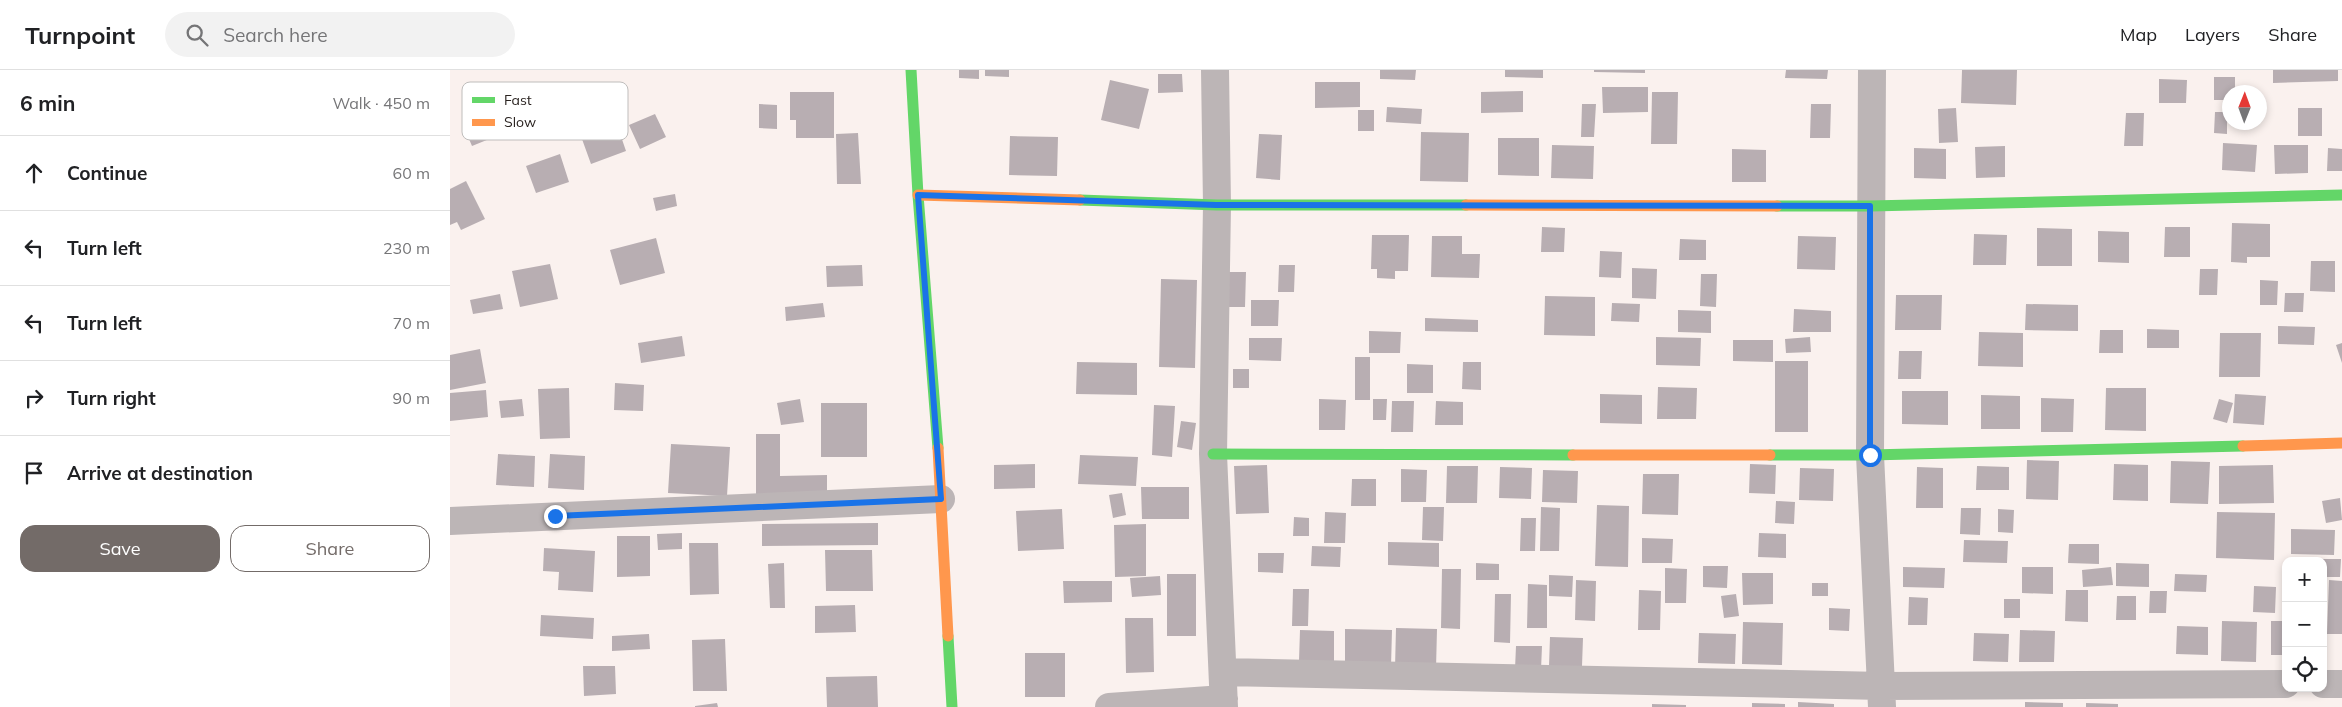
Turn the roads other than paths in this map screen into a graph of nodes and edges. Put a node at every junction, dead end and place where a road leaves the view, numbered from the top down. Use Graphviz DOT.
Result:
graph roads {
  1 [pos="911,70"];
  2 [pos="1215,70"];
  3 [pos="1872,70"];
  4 [pos="918,195"];
  5 [pos="2342,195"];
  6 [pos="1216,205"];
  7 [pos="1870,206"];
  8 [pos="2342,443"];
  9 [pos="1213,454"];
  10 [pos="1870,455"];
  11 [pos="941,499"];
  12 [pos="450,521"];
  13 [pos="1223,672"];
  14 [pos="2282,684"];
  15 [pos="2327,684"];
  16 [pos="2342,684"];
  17 [pos="1882,697"];
  18 [pos="1224,703"];
  19 [pos="952,707"];
  20 [pos="1109,707"];
  1 -- 4 [label="street"];
  2 -- 6 [label="street"];
  3 -- 7 [label="street"];
  4 -- 6 [label="street"];
  4 -- 11 [label="street"];
  5 -- 7 [label="street"];
  6 -- 7 [label="street"];
  6 -- 9 [label="street"];
  7 -- 10 [label="street"];
  8 -- 10 [label="street"];
  9 -- 10 [label="street"];
  9 -- 13 [label="street"];
  10 -- 17 [label="street"];
  11 -- 12 [label="street"];
  11 -- 19 [label="street"];
  13 -- 17 [label="street"];
  13 -- 18 [label="street"];
  14 -- 17 [label="street"];
  15 -- 16 [label="street"];
  18 -- 20 [label="street"];
}
